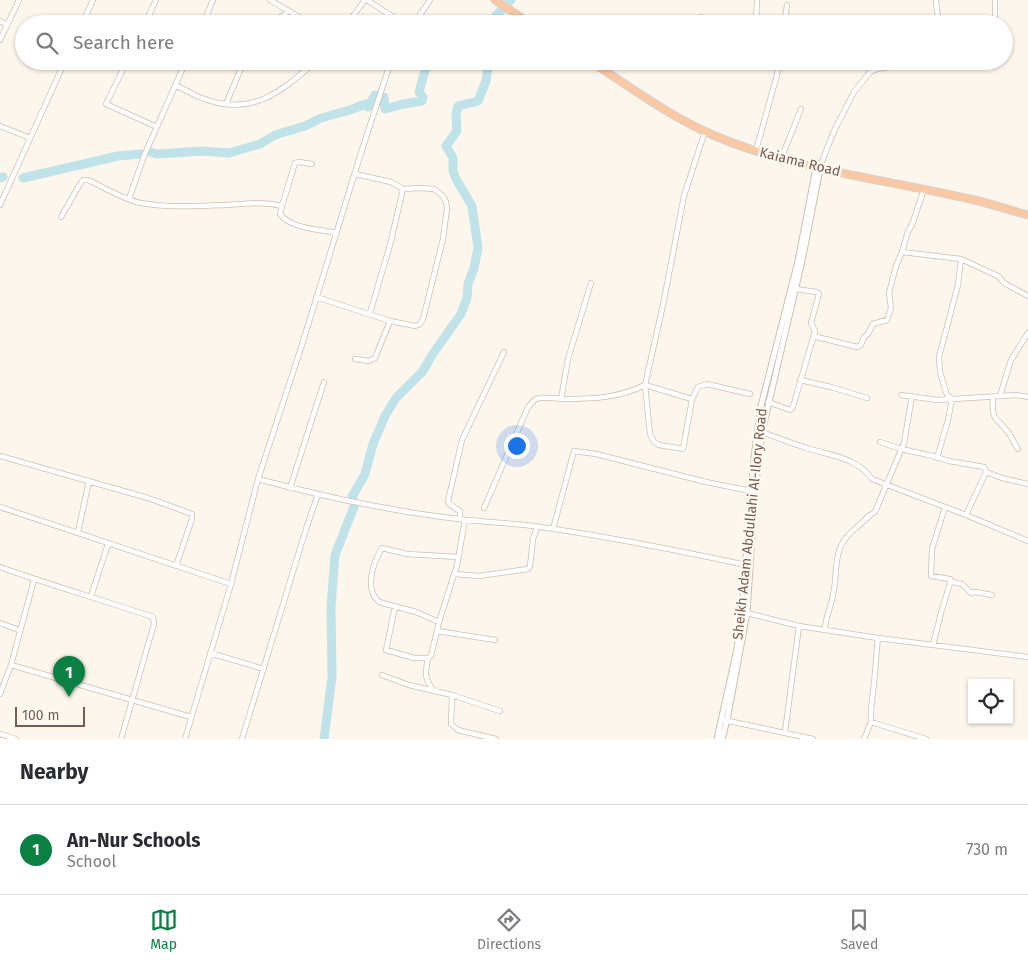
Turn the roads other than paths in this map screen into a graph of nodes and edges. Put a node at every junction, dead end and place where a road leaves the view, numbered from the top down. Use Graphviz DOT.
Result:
graph roads {
  1 [pos="19,0"];
  2 [pos="93,0"];
  3 [pos="156,0"];
  4 [pos="213,0"];
  5 [pos="270,0"];
  6 [pos="366,0"];
  7 [pos="430,0"];
  8 [pos="495,0"];
  9 [pos="757,0"];
  10 [pos="936,0"];
  11 [pos="996,0"];
  12 [pos="507,5"];
  13 [pos="787,5"];
  14 [pos="289,11"];
  15 [pos="86,15"];
  16 [pos="149,15"];
  17 [pos="207,15"];
  18 [pos="284,15"];
  19 [pos="296,15"];
  20 [pos="354,15"];
  21 [pos="390,15"];
  22 [pos="420,15"];
  23 [pos="520,15"];
  24 [pos="523,15"];
  25 [pos="756,15"];
  26 [pos="785,15"];
  27 [pos="938,15"];
  28 [pos="995,15"];
  29 [pos="0,21"];
  30 [pos="7,25"];
  31 [pos="0,40"];
  32 [pos="61,70"];
  33 [pos="123,70"];
  34 [pos="182,70"];
  35 [pos="240,70"];
  36 [pos="305,70"];
  37 [pos="388,70"];
  38 [pos="603,70"];
  39 [pos="610,70"];
  40 [pos="777,70"];
  41 [pos="873,70"];
  42 [pos="175,85"];
  43 [pos="226,104"];
  44 [pos="801,109"];
  45 [pos="0,126"];
  46 [pos="157,127"];
  47 [pos="705,131"];
  48 [pos="30,138"];
  49 [pos="757,147"];
  50 [pos="783,154"];
  51 [pos="312,164"];
  52 [pos="818,165"];
  53 [pos="355,174"];
  54 [pos="924,189"];
  55 [pos="403,190"];
  56 [pos="2,194"];
  57 [pos="129,199"];
  58 [pos="0,205"];
  59 [pos="282,206"];
  60 [pos="1028,211"];
  61 [pos="1028,215"];
  62 [pos="61,217"];
  63 [pos="336,233"];
  64 [pos="902,252"];
  65 [pos="961,259"];
  66 [pos="591,283"];
  67 [pos="796,289"];
  68 [pos="1028,296"];
  69 [pos="316,297"];
  70 [pos="370,313"];
  71 [pos="390,321"];
  72 [pos="1028,333"];
  73 [pos="814,336"];
  74 [pos="504,352"];
  75 [pos="355,359"];
  76 [pos="800,380"];
  77 [pos="324,382"];
  78 [pos="645,385"];
  79 [pos="750,394"];
  80 [pos="901,394"];
  81 [pos="912,396"];
  82 [pos="1000,396"];
  83 [pos="993,397"];
  84 [pos="1028,397"];
  85 [pos="867,398"];
  86 [pos="561,399"];
  87 [pos="692,399"];
  88 [pos="952,399"];
  89 [pos="768,402"];
  90 [pos="762,432"];
  91 [pos="880,442"];
  92 [pos="900,449"];
  93 [pos="1018,449"];
  94 [pos="0,456"];
  95 [pos="937,458"];
  96 [pos="986,472"];
  97 [pos="258,479"];
  98 [pos="89,481"];
  99 [pos="1028,484"];
  100 [pos="886,485"];
  101 [pos="290,488"];
  102 [pos="751,491"];
  103 [pos="318,494"];
  104 [pos="0,507"];
  105 [pos="946,507"];
  106 [pos="484,508"];
  107 [pos="966,515"];
  108 [pos="463,520"];
  109 [pos="537,527"];
  110 [pos="553,529"];
  111 [pos="78,532"];
  112 [pos="1028,541"];
  113 [pos="108,544"];
  114 [pos="458,557"];
  115 [pos="746,565"];
  116 [pos="176,566"];
  117 [pos="0,567"];
  118 [pos="455,574"];
  119 [pos="34,580"];
  120 [pos="952,582"];
  121 [pos="231,584"];
  122 [pos="992,595"];
  123 [pos="91,596"];
  124 [pos="395,607"];
  125 [pos="747,613"];
  126 [pos="439,622"];
  127 [pos="0,624"];
  128 [pos="799,626"];
  129 [pos="19,630"];
  130 [pos="824,630"];
  131 [pos="437,631"];
  132 [pos="878,638"];
  133 [pos="495,640"];
  134 [pos="933,644"];
  135 [pos="210,653"];
  136 [pos="1028,657"];
  137 [pos="428,658"];
  138 [pos="11,665"];
  139 [pos="264,668"];
  140 [pos="382,675"];
  141 [pos="434,691"];
  142 [pos="0,694"];
  143 [pos="452,695"];
  144 [pos="133,700"];
  145 [pos="500,711"];
  146 [pos="191,717"];
  147 [pos="725,720"];
  148 [pos="871,722"];
  149 [pos="785,732"];
  150 [pos="0,734"];
  151 [pos="16,739"];
  152 [pos="121,739"];
  153 [pos="185,739"];
  154 [pos="242,739"];
  155 [pos="496,739"];
  156 [pos="717,739"];
  157 [pos="722,739"];
  158 [pos="813,739"];
  159 [pos="864,739"];
  160 [pos="926,739"];
  1 -- 30 [label="street"];
  2 -- 15 [label="street"];
  3 -- 16 [label="street"];
  4 -- 17 [label="street"];
  5 -- 14 [label="street"];
  6 -- 20 [label="street"];
  6 -- 21 [label="street"];
  7 -- 22 [label="street"];
  8 -- 12 [label="highway"];
  9 -- 25 [label="street"];
  10 -- 27 [label="street"];
  11 -- 28 [label="street"];
  12 -- 23 [label="highway"];
  12 -- 24 [label="highway"];
  13 -- 26 [label="street"];
  14 -- 18 [label="street"];
  14 -- 19 [label="street"];
  29 -- 30 [label="street"];
  30 -- 31 [label="street"];
  32 -- 48 [label="street"];
  33 -- 46 [label="street"];
  34 -- 42 [label="street"];
  35 -- 43 [label="street"];
  36 -- 43 [label="street"];
  37 -- 53 [label="street"];
  38 -- 47 [label="highway, Kaiama Road"];
  39 -- 49 [label="highway, Kaiama Road"];
  40 -- 49 [label="street"];
  41 -- 52 [label="street"];
  42 -- 43 [label="street"];
  42 -- 46 [label="street"];
  44 -- 50 [label="street"];
  45 -- 48 [label="street"];
  46 -- 57 [label="street"];
  47 -- 52 [label="highway, Kaiama Road"];
  47 -- 78 [label="street"];
  48 -- 56 [label="street"];
  49 -- 50 [label="highway, Kaiama Road"];
  50 -- 52 [label="highway, Kaiama Road"];
  51 -- 59 [label="street"];
  52 -- 54 [label="highway, Kaiama Road"];
  52 -- 60 [label="highway, Kaiama Road"];
  52 -- 67 [label="street, Sheikh Adam Abdullahi Al-Ilory Road"];
  52 -- 102 [label="street, Sheikh Adam Abdullahi Al-Ilory Road"];
  53 -- 55 [label="street"];
  53 -- 63 [label="street"];
  54 -- 61 [label="highway, Kaiama Road"];
  54 -- 64 [label="street"];
  55 -- 70 [label="street"];
  55 -- 71 [label="street"];
  56 -- 58 [label="street"];
  57 -- 59 [label="street"];
  57 -- 62 [label="street"];
  59 -- 63 [label="street"];
  63 -- 69 [label="street"];
  64 -- 65 [label="street"];
  64 -- 73 [label="street"];
  65 -- 68 [label="street"];
  65 -- 88 [label="street"];
  66 -- 86 [label="street"];
  67 -- 73 [label="street"];
  67 -- 89 [label="street, Sheikh Adam Abdullahi Al-Ilory Road"];
  69 -- 70 [label="street"];
  69 -- 97 [label="street"];
  70 -- 71 [label="street"];
  71 -- 75 [label="street"];
  72 -- 82 [label="street"];
  73 -- 76 [label="street"];
  74 -- 108 [label="street"];
  76 -- 85 [label="street"];
  76 -- 89 [label="street"];
  77 -- 101 [label="street"];
  78 -- 86 [label="street"];
  78 -- 87 [label="street"];
  78 -- 87 [label="street"];
  79 -- 87 [label="street"];
  80 -- 81 [label="street"];
  81 -- 88 [label="street"];
  81 -- 92 [label="street"];
  82 -- 83 [label="street"];
  82 -- 84 [label="street"];
  83 -- 88 [label="street"];
  83 -- 93 [label="street"];
  86 -- 106 [label="street"];
  88 -- 95 [label="street"];
  89 -- 90 [label="street, Sheikh Adam Abdullahi Al-Ilory Road"];
  90 -- 100 [label="street"];
  90 -- 125 [label="street, Sheikh Adam Abdullahi Al-Ilory Road"];
  91 -- 92 [label="street"];
  92 -- 95 [label="street"];
  92 -- 100 [label="street"];
  94 -- 98 [label="street"];
  95 -- 96 [label="street"];
  96 -- 99 [label="street"];
  96 -- 107 [label="street"];
  97 -- 101 [label="street"];
  97 -- 121 [label="street"];
  98 -- 111 [label="street"];
  98 -- 116 [label="street"];
  100 -- 105 [label="street"];
  100 -- 130 [label="street"];
  101 -- 103 [label="street"];
  102 -- 110 [label="street"];
  102 -- 115 [label="street, Sheikh Adam Abdullahi Al-Ilory Road"];
  103 -- 108 [label="street"];
  103 -- 139 [label="street"];
  104 -- 111 [label="street"];
  105 -- 107 [label="street"];
  105 -- 120 [label="street"];
  107 -- 112 [label="street"];
  108 -- 109 [label="street"];
  108 -- 114 [label="street"];
  109 -- 110 [label="street"];
  109 -- 118 [label="street"];
  110 -- 115 [label="street"];
  111 -- 113 [label="street"];
  113 -- 116 [label="street"];
  113 -- 123 [label="street"];
  114 -- 118 [label="street"];
  114 -- 124 [label="street"];
  115 -- 147 [label="street, Sheikh Adam Abdullahi Al-Ilory Road"];
  116 -- 121 [label="street"];
  117 -- 119 [label="street"];
  118 -- 126 [label="street"];
  119 -- 123 [label="street"];
  119 -- 129 [label="street"];
  120 -- 122 [label="street"];
  120 -- 134 [label="street"];
  121 -- 135 [label="street"];
  123 -- 144 [label="street"];
  124 -- 126 [label="street"];
  124 -- 137 [label="street"];
  125 -- 128 [label="street"];
  125 -- 147 [label="street, Sheikh Adam Abdullahi Al-Ilory Road"];
  126 -- 131 [label="street"];
  127 -- 129 [label="street"];
  128 -- 130 [label="street"];
  128 -- 149 [label="street"];
  129 -- 138 [label="street"];
  130 -- 132 [label="street"];
  131 -- 133 [label="street"];
  131 -- 137 [label="street"];
  132 -- 134 [label="street"];
  132 -- 148 [label="street"];
  134 -- 136 [label="street"];
  135 -- 139 [label="street"];
  135 -- 146 [label="street"];
  137 -- 141 [label="street"];
  138 -- 142 [label="street"];
  138 -- 144 [label="street"];
  139 -- 154 [label="street"];
  140 -- 141 [label="street"];
  141 -- 143 [label="street"];
  143 -- 145 [label="street"];
  143 -- 155 [label="street"];
  144 -- 146 [label="street"];
  144 -- 152 [label="street"];
  146 -- 153 [label="street"];
  147 -- 149 [label="street"];
  147 -- 156 [label="street, Sheikh Adam Abdullahi Al-Ilory Road"];
  147 -- 157 [label="street, Sheikh Adam Abdullahi Al-Ilory Road"];
  148 -- 159 [label="street"];
  148 -- 160 [label="street"];
  149 -- 158 [label="street"];
  150 -- 151 [label="street"];
}
